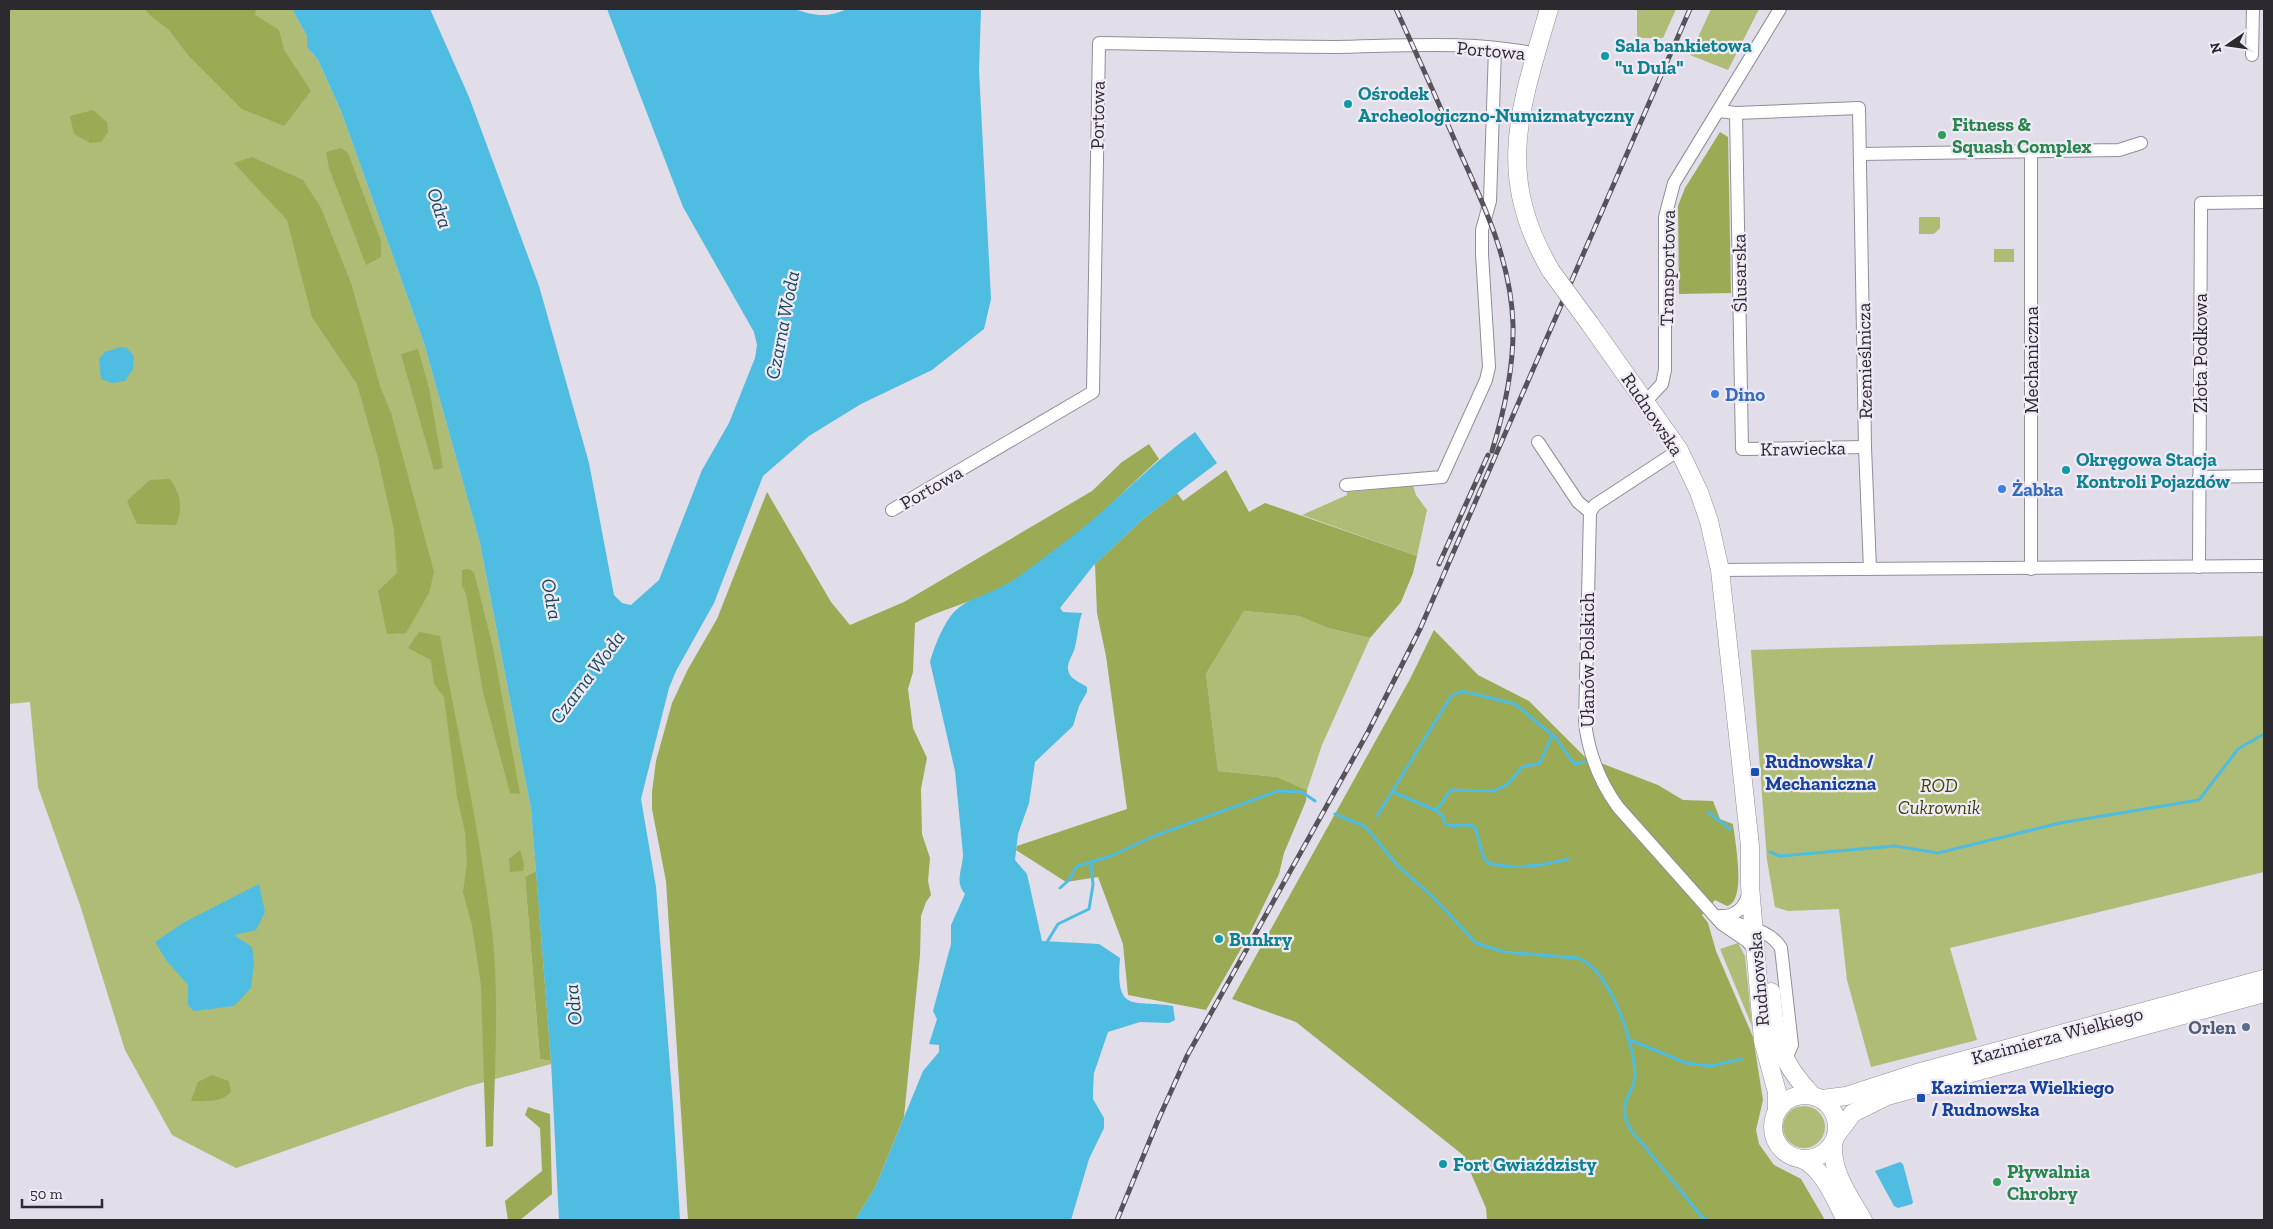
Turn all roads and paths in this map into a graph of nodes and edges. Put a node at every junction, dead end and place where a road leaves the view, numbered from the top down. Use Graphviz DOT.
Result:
graph roads {
  1 [pos="1549,9"];
  2 [pos="1780,9"];
  3 [pos="2253,9"];
  4 [pos="1495,48"];
  5 [pos="1536,54"];
  6 [pos="2252,55"];
  7 [pos="1719,111"];
  8 [pos="1736,113"];
  9 [pos="2141,143"];
  10 [pos="2031,151"];
  11 [pos="1860,154"];
  12 [pos="2264,202"];
  13 [pos="1646,401"];
  14 [pos="1538,442"];
  15 [pos="1865,447"];
  16 [pos="1742,449"];
  17 [pos="1679,450"];
  18 [pos="2264,476"];
  19 [pos="2200,477"];
  20 [pos="1346,485"];
  21 [pos="892,510"];
  22 [pos="1590,512"];
  23 [pos="2199,566"];
  24 [pos="2264,566"];
  25 [pos="1870,569"];
  26 [pos="2031,569"];
  27 [pos="1720,570"];
  28 [pos="1750,846"];
  29 [pos="1750,886"];
  30 [pos="1713,914"];
  31 [pos="1760,932"];
  32 [pos="1756,952"];
  33 [pos="2264,979"];
  34 [pos="2264,993"];
  35 [pos="1816,1097"];
  36 [pos="1777,1111"];
  37 [pos="1835,1139"];
  38 [pos="1802,1159"];
  39 [pos="1846,1220"];
  40 [pos="1863,1220"];
  1 -- 5 [label="main road, Rudnowska"];
  2 -- 7 [label="street, Transportowa"];
  3 -- 6 [label="street"];
  4 -- 5 [label="street, Portowa"];
  4 -- 20 [label="street"];
  4 -- 21 [label="street, Portowa"];
  5 -- 13 [label="main road, Rudnowska, bridge"];
  7 -- 8 [label="street"];
  7 -- 13 [label="street, Transportowa"];
  8 -- 11 [label="street, Rzemieślnicza"];
  8 -- 16 [label="street, Ślusarska"];
  9 -- 10 [label="street"];
  10 -- 11 [label="street"];
  10 -- 26 [label="street, Mechaniczna"];
  11 -- 15 [label="street, Rzemieślnicza"];
  12 -- 19 [label="street, Złota Podkowa"];
  13 -- 17 [label="main road, Rudnowska"];
  14 -- 22 [label="street"];
  15 -- 16 [label="street, Krawiecka"];
  15 -- 25 [label="street, Rzemieślnicza"];
  17 -- 22 [label="street"];
  17 -- 27 [label="main road, Rudnowska"];
  18 -- 19 [label="street"];
  19 -- 23 [label="street, Złota Podkowa"];
  22 -- 30 [label="street, Ułanów Polskich"];
  23 -- 24 [label="street"];
  23 -- 26 [label="street"];
  25 -- 26 [label="street"];
  25 -- 27 [label="street"];
  27 -- 28 [label="main road, Rudnowska"];
  28 -- 29 [label="main road, Rudnowska"];
  28 -- 31 [label="main road, Rudnowska"];
  29 -- 30 [label="street"];
  29 -- 31 [label="main road, Rudnowska"];
  30 -- 31 [label="street, Ułanów Polskich"];
  30 -- 32 [label="street, Ułanów Polskich"];
  31 -- 32 [label="main road, Rudnowska"];
  31 -- 35 [label="main road, Rudnowska"];
  32 -- 36 [label="main road, Rudnowska"];
  33 -- 35 [label="main road, Kazimierza Wielkiego"];
  34 -- 37 [label="main road, Kazimierza Wielkiego"];
  35 -- 36 [label="main road"];
  35 -- 37 [label="main road"];
  36 -- 38 [label="main road"];
  37 -- 38 [label="main road"];
  37 -- 40 [label="main road"];
  38 -- 39 [label="main road"];
}
